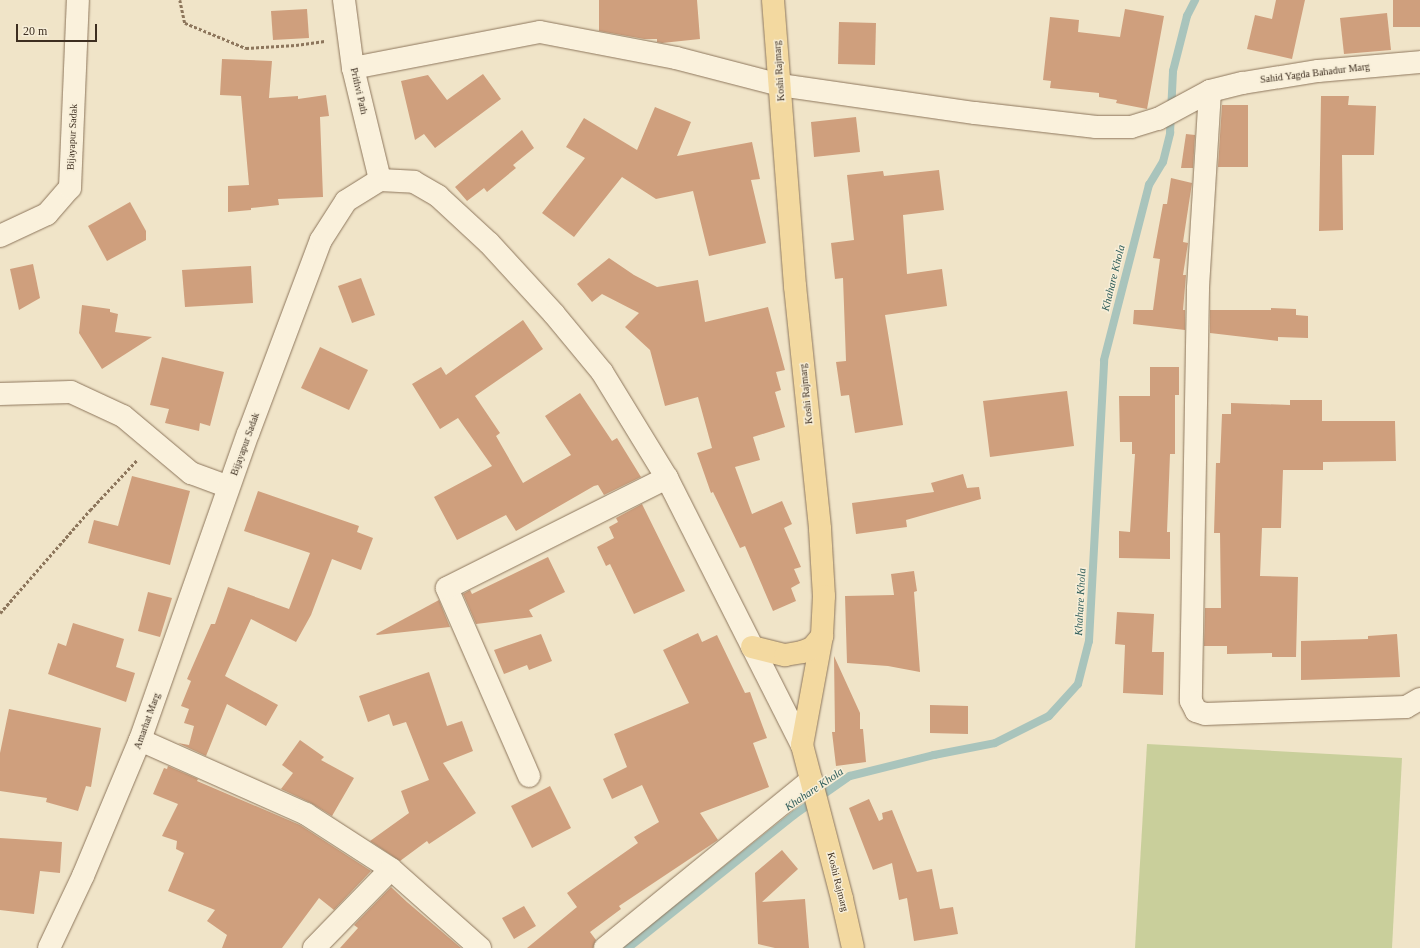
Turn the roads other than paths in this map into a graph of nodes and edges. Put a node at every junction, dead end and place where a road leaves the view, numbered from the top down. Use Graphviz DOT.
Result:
graph roads {
  1 [pos="78,0"];
  2 [pos="344,0"];
  3 [pos="773,0"];
  4 [pos="1420,62"];
  5 [pos="354,68"];
  6 [pos="780,85"];
  7 [pos="1202,94"];
  8 [pos="380,180"];
  9 [pos="0,236"];
  10 [pos="0,394"];
  11 [pos="666,478"];
  12 [pos="229,487"];
  13 [pos="822,636"];
  14 [pos="752,647"];
  15 [pos="1420,699"];
  16 [pos="140,740"];
  17 [pos="802,745"];
  18 [pos="529,776"];
  19 [pos="811,783"];
  20 [pos="391,868"];
  21 [pos="49,948"];
  22 [pos="314,948"];
  23 [pos="480,948"];
  24 [pos="605,948"];
  25 [pos="853,948"];
  1 -- 9 [label="street, Bijayapur Sadak"];
  2 -- 5 [label="street, Prithvi Path"];
  3 -- 6 [label="main road, Koshi Rajmarg"];
  4 -- 7 [label="street, Sahid Yagda Bahadur Marg"];
  5 -- 6 [label="street, Sahid Yagda Bahadur Marg"];
  5 -- 8 [label="street, Prithvi Path"];
  6 -- 7 [label="street, Sahid Yagda Bahadur Marg"];
  6 -- 13 [label="main road, Koshi Rajmarg"];
  7 -- 15 [label="street"];
  8 -- 11 [label="street"];
  8 -- 12 [label="street, Bijayapur Sadak"];
  10 -- 12 [label="street, Bijayapur Sadak"];
  11 -- 14 [label="street"];
  11 -- 18 [label="street"];
  12 -- 16 [label="street, Amarhat Marg"];
  13 -- 14 [label="main road"];
  13 -- 17 [label="main road, Koshi Rajmarg"];
  14 -- 17 [label="street"];
  16 -- 20 [label="street"];
  16 -- 21 [label="street, Amarhat Marg"];
  17 -- 19 [label="main road, Koshi Rajmarg"];
  19 -- 24 [label="street"];
  19 -- 25 [label="main road, Koshi Rajmarg"];
  20 -- 22 [label="street"];
  20 -- 23 [label="street"];
}
